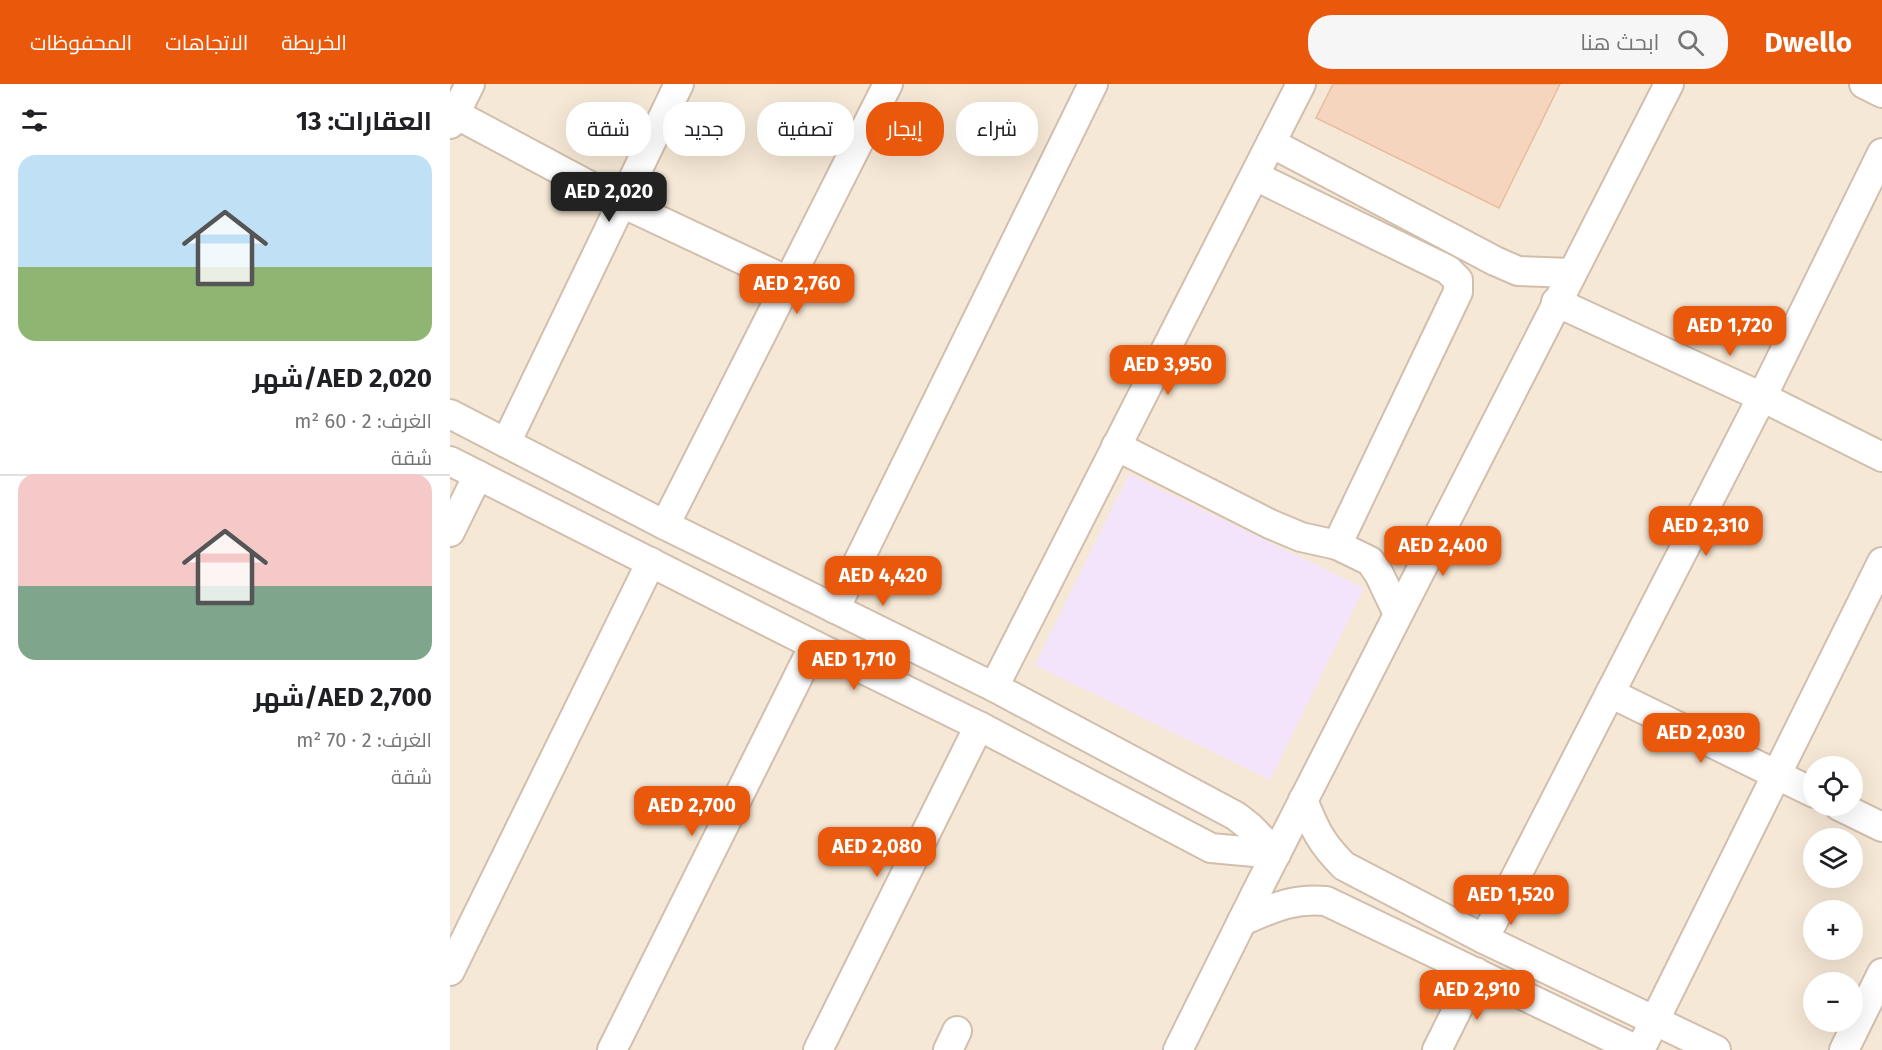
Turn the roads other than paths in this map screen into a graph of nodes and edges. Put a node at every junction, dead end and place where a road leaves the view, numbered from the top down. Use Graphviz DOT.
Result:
graph roads {
  1 [pos="470,84"];
  2 [pos="679,84"];
  3 [pos="888,84"];
  4 [pos="1093,84"];
  5 [pos="1301,84"];
  6 [pos="1669,84"];
  7 [pos="1864,84"];
  8 [pos="1882,93"];
  9 [pos="452,116"];
  10 [pos="1271,142"];
  11 [pos="1882,153"];
  12 [pos="1254,176"];
  13 [pos="622,203"];
  14 [pos="1571,273"];
  15 [pos="788,281"];
  16 [pos="1556,302"];
  17 [pos="1762,397"];
  18 [pos="450,414"];
  19 [pos="506,443"];
  20 [pos="1116,446"];
  21 [pos="1882,457"];
  22 [pos="450,461"];
  23 [pos="478,475"];
  24 [pos="665,525"];
  25 [pos="450,532"];
  26 [pos="1337,545"];
  27 [pos="651,562"];
  28 [pos="1882,562"];
  29 [pos="835,609"];
  30 [pos="1398,614"];
  31 [pos="813,645"];
  32 [pos="993,687"];
  33 [pos="1610,693"];
  34 [pos="979,726"];
  35 [pos="1776,775"];
  36 [pos="1803,788"];
  37 [pos="1303,800"];
  38 [pos="1859,816"];
  39 [pos="1882,827"];
  40 [pos="1276,854"];
  41 [pos="1242,921"];
  42 [pos="1484,939"];
  43 [pos="450,971"];
  44 [pos="1476,972"];
  45 [pos="1882,973"];
  46 [pos="1653,1020"];
  47 [pos="829,1046"];
  48 [pos="612,1050"];
  49 [pos="1178,1050"];
  50 [pos="1437,1050"];
  51 [pos="1638,1050"];
  52 [pos="1716,1050"];
  53 [pos="1844,1050"];
  1 -- 9 [label="street"];
  2 -- 13 [label="street"];
  3 -- 15 [label="street"];
  4 -- 29 [label="street"];
  5 -- 10 [label="street"];
  6 -- 14 [label="street"];
  7 -- 8 [label="street"];
  9 -- 13 [label="street"];
  10 -- 12 [label="street"];
  10 -- 14 [label="street"];
  11 -- 17 [label="street"];
  12 -- 20 [label="street"];
  12 -- 26 [label="street"];
  13 -- 15 [label="street"];
  13 -- 19 [label="street"];
  14 -- 16 [label="street"];
  15 -- 24 [label="street"];
  16 -- 17 [label="street"];
  16 -- 30 [label="street"];
  17 -- 21 [label="street"];
  17 -- 33 [label="street"];
  18 -- 19 [label="street"];
  19 -- 24 [label="street"];
  20 -- 26 [label="street"];
  20 -- 32 [label="street"];
  22 -- 23 [label="street"];
  23 -- 25 [label="street"];
  23 -- 27 [label="street"];
  24 -- 29 [label="street"];
  26 -- 30 [label="street"];
  27 -- 31 [label="street"];
  27 -- 43 [label="street"];
  28 -- 35 [label="street"];
  29 -- 32 [label="street"];
  30 -- 37 [label="street"];
  31 -- 34 [label="street"];
  31 -- 48 [label="street"];
  32 -- 40 [label="street"];
  33 -- 35 [label="street"];
  33 -- 42 [label="street"];
  34 -- 40 [label="street"];
  34 -- 47 [label="street"];
  35 -- 36 [label="street"];
  35 -- 46 [label="street"];
  37 -- 40 [label="street"];
  37 -- 42 [label="street"];
  38 -- 39 [label="street"];
  40 -- 41 [label="street"];
  41 -- 44 [label="street"];
  41 -- 49 [label="street"];
  42 -- 46 [label="street"];
  44 -- 50 [label="street"];
  44 -- 51 [label="street"];
  45 -- 53 [label="street"];
  46 -- 51 [label="street"];
  46 -- 52 [label="street"];
}
